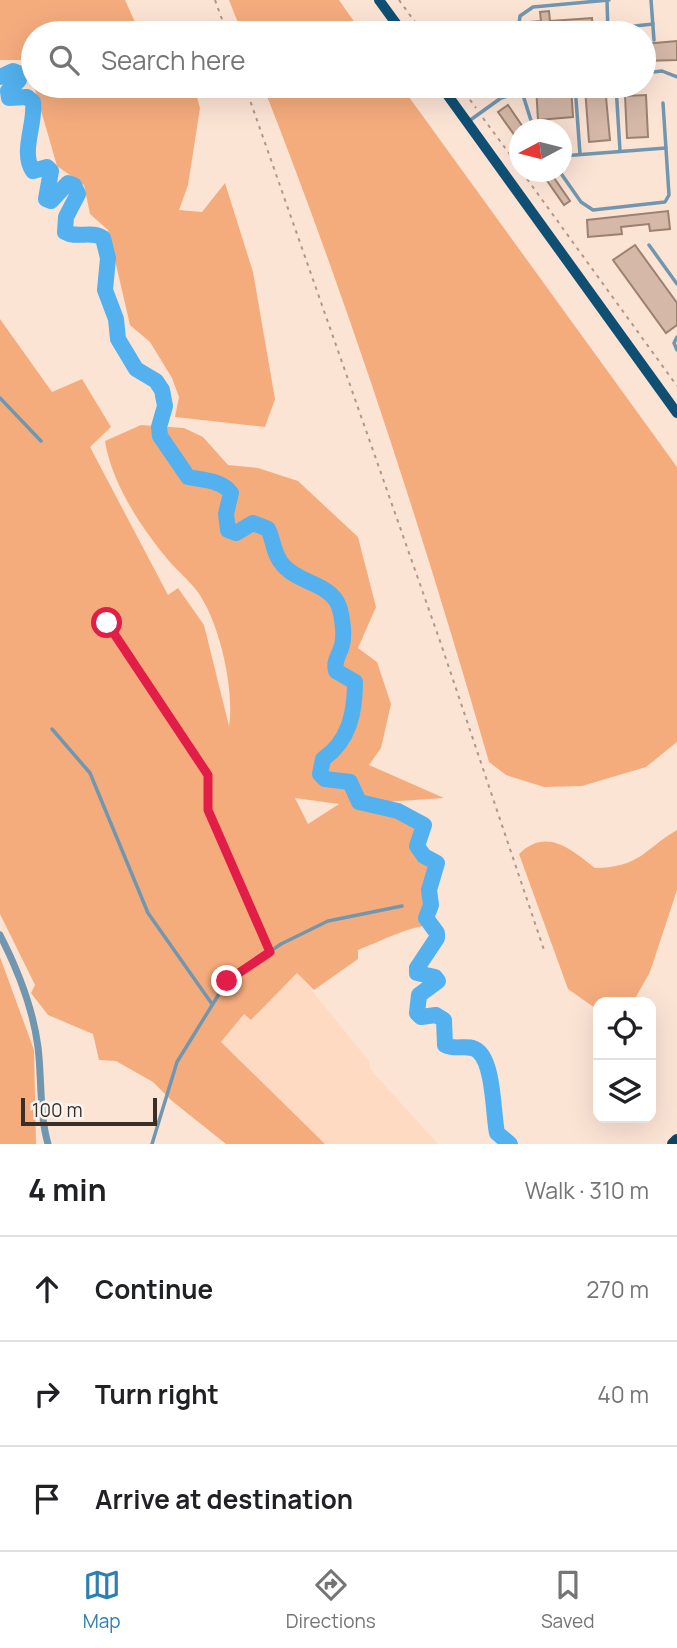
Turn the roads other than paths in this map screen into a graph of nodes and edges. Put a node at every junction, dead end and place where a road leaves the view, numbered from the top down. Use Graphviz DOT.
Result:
graph roads {
  1 [pos="379,0"];
  2 [pos="608,0"];
  3 [pos="651,0"];
  4 [pos="394,21"];
  5 [pos="519,21"];
  6 [pos="608,21"];
  7 [pos="653,21"];
  8 [pos="656,72"];
  9 [pos="677,77"];
  10 [pos="450,98"];
  11 [pos="502,98"];
  12 [pos="524,98"];
  13 [pos="576,98"];
  14 [pos="617,98"];
  15 [pos="663,103"];
  16 [pos="531,119"];
  17 [pos="467,122"];
  18 [pos="666,148"];
  19 [pos="620,151"];
  20 [pos="572,155"];
  21 [pos="580,155"];
  22 [pos="567,182"];
  23 [pos="649,245"];
  24 [pos="677,284"];
  25 [pos="677,337"];
  26 [pos="677,350"];
  27 [pos="1,401"];
  28 [pos="677,413"];
  29 [pos="41,441"];
  30 [pos="107,623"];
  31 [pos="52,729"];
  32 [pos="402,906"];
  33 [pos="0,935"];
  34 [pos="270,952"];
  35 [pos="212,1004"];
  36 [pos="677,1140"];
  37 [pos="48,1144"];
  38 [pos="152,1144"];
  39 [pos="673,1144"];
  1 -- 4 [label="main road"];
  2 -- 5 [label="lane"];
  2 -- 6 [label="lane"];
  3 -- 7 [label="lane"];
  8 -- 9 [label="lane"];
  10 -- 17 [label="main road"];
  11 -- 17 [label="lane"];
  12 -- 16 [label="lane"];
  13 -- 21 [label="lane"];
  14 -- 19 [label="lane"];
  15 -- 18 [label="lane"];
  17 -- 28 [label="main road"];
  18 -- 19 [label="lane"];
  18 -- 22 [label="lane"];
  19 -- 21 [label="lane"];
  20 -- 21 [label="lane"];
  23 -- 24 [label="lane"];
  25 -- 26 [label="lane"];
  27 -- 29 [label="lane"];
  30 -- 34 [label="lane"];
  31 -- 35 [label="lane"];
  32 -- 34 [label="lane"];
  33 -- 37 [label="street"];
  34 -- 35 [label="lane"];
  35 -- 38 [label="lane"];
  36 -- 39 [label="highway"];
}
